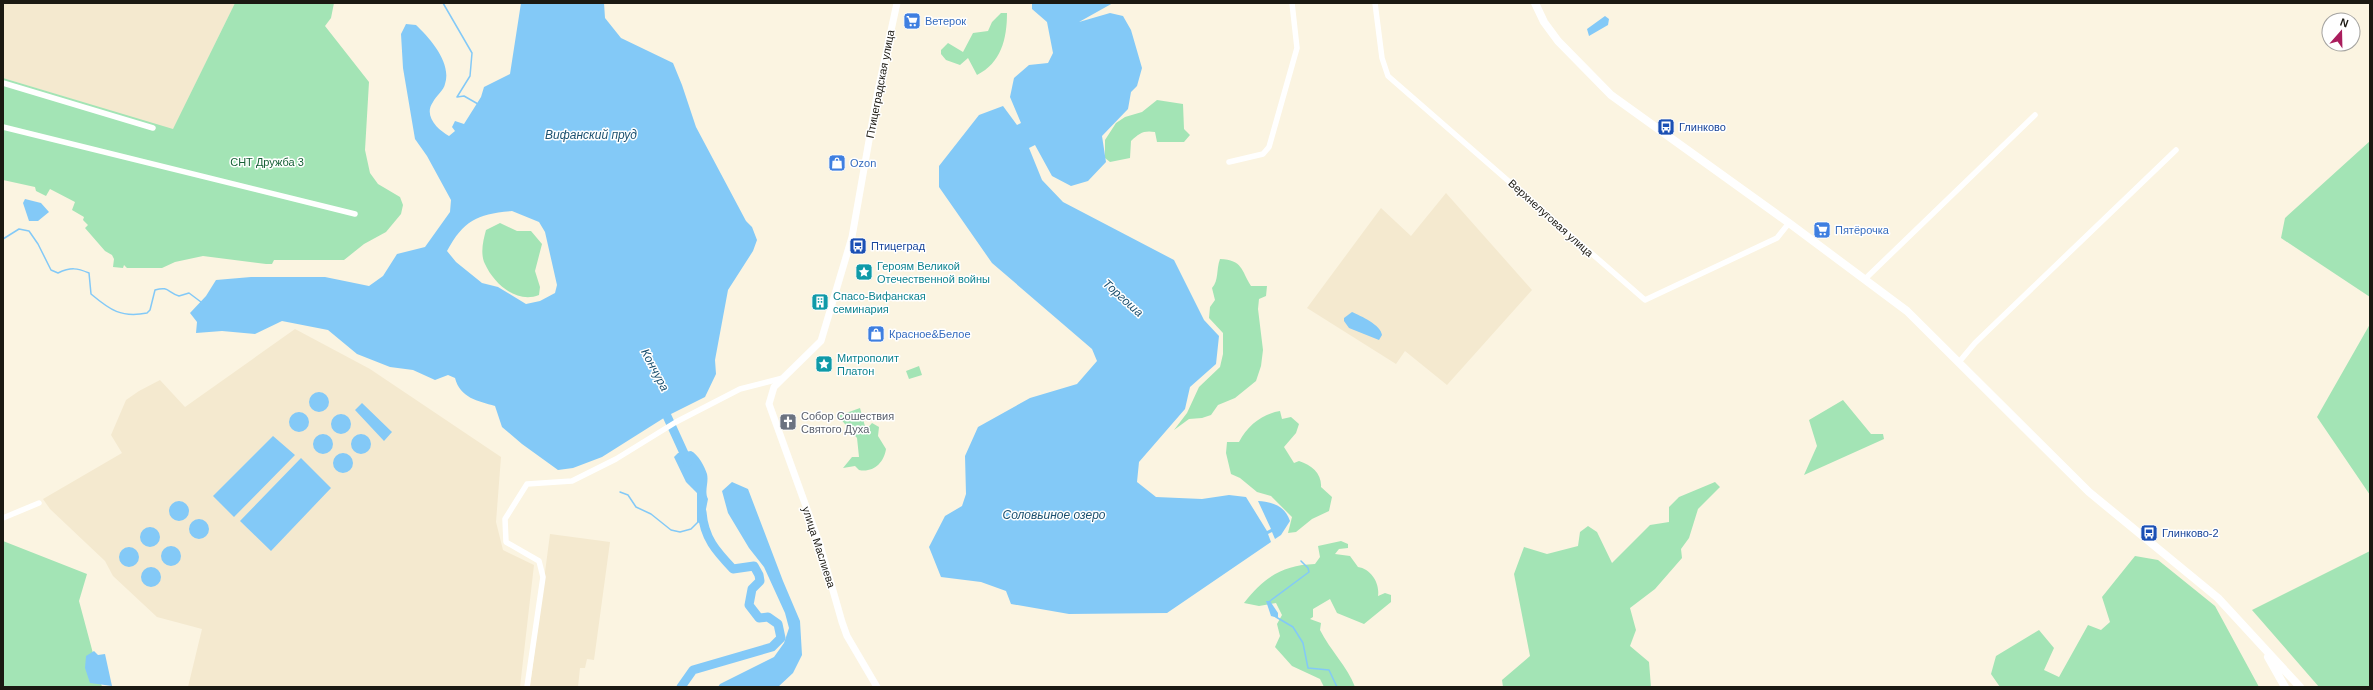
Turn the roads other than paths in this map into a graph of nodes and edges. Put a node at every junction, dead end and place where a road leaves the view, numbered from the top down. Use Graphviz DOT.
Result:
graph roads {
  1 [pos="897,3"];
  2 [pos="1292,3"];
  3 [pos="1375,3"];
  4 [pos="1535,3"];
  5 [pos="3,83"];
  6 [pos="2035,115"];
  7 [pos="3,127"];
  8 [pos="154,128"];
  9 [pos="2176,150"];
  10 [pos="1229,162"];
  11 [pos="355,214"];
  12 [pos="1789,223"];
  13 [pos="1865,279"];
  14 [pos="1958,362"];
  15 [pos="784,378"];
  16 [pos="769,404"];
  17 [pos="39,503"];
  18 [pos="3,518"];
  19 [pos="2260,644"];
  20 [pos="527,687"];
  21 [pos="877,687"];
  22 [pos="2285,687"];
  23 [pos="2300,687"];
  1 -- 15 [label="street, Птицеградская улица"];
  2 -- 10 [label="street"];
  3 -- 12 [label="street, Верхнелуговая улица"];
  4 -- 12 [label="main road"];
  5 -- 8 [label="street"];
  6 -- 13 [label="street"];
  7 -- 11 [label="street"];
  9 -- 14 [label="street"];
  12 -- 13 [label="main road"];
  13 -- 14 [label="main road"];
  14 -- 19 [label="main road"];
  15 -- 16 [label="street, Птицеградская улица"];
  15 -- 20 [label="street"];
  16 -- 21 [label="street, улица Маслиева"];
  17 -- 18 [label="street"];
  19 -- 22 [label="main road"];
  19 -- 23 [label="main road"];
}
